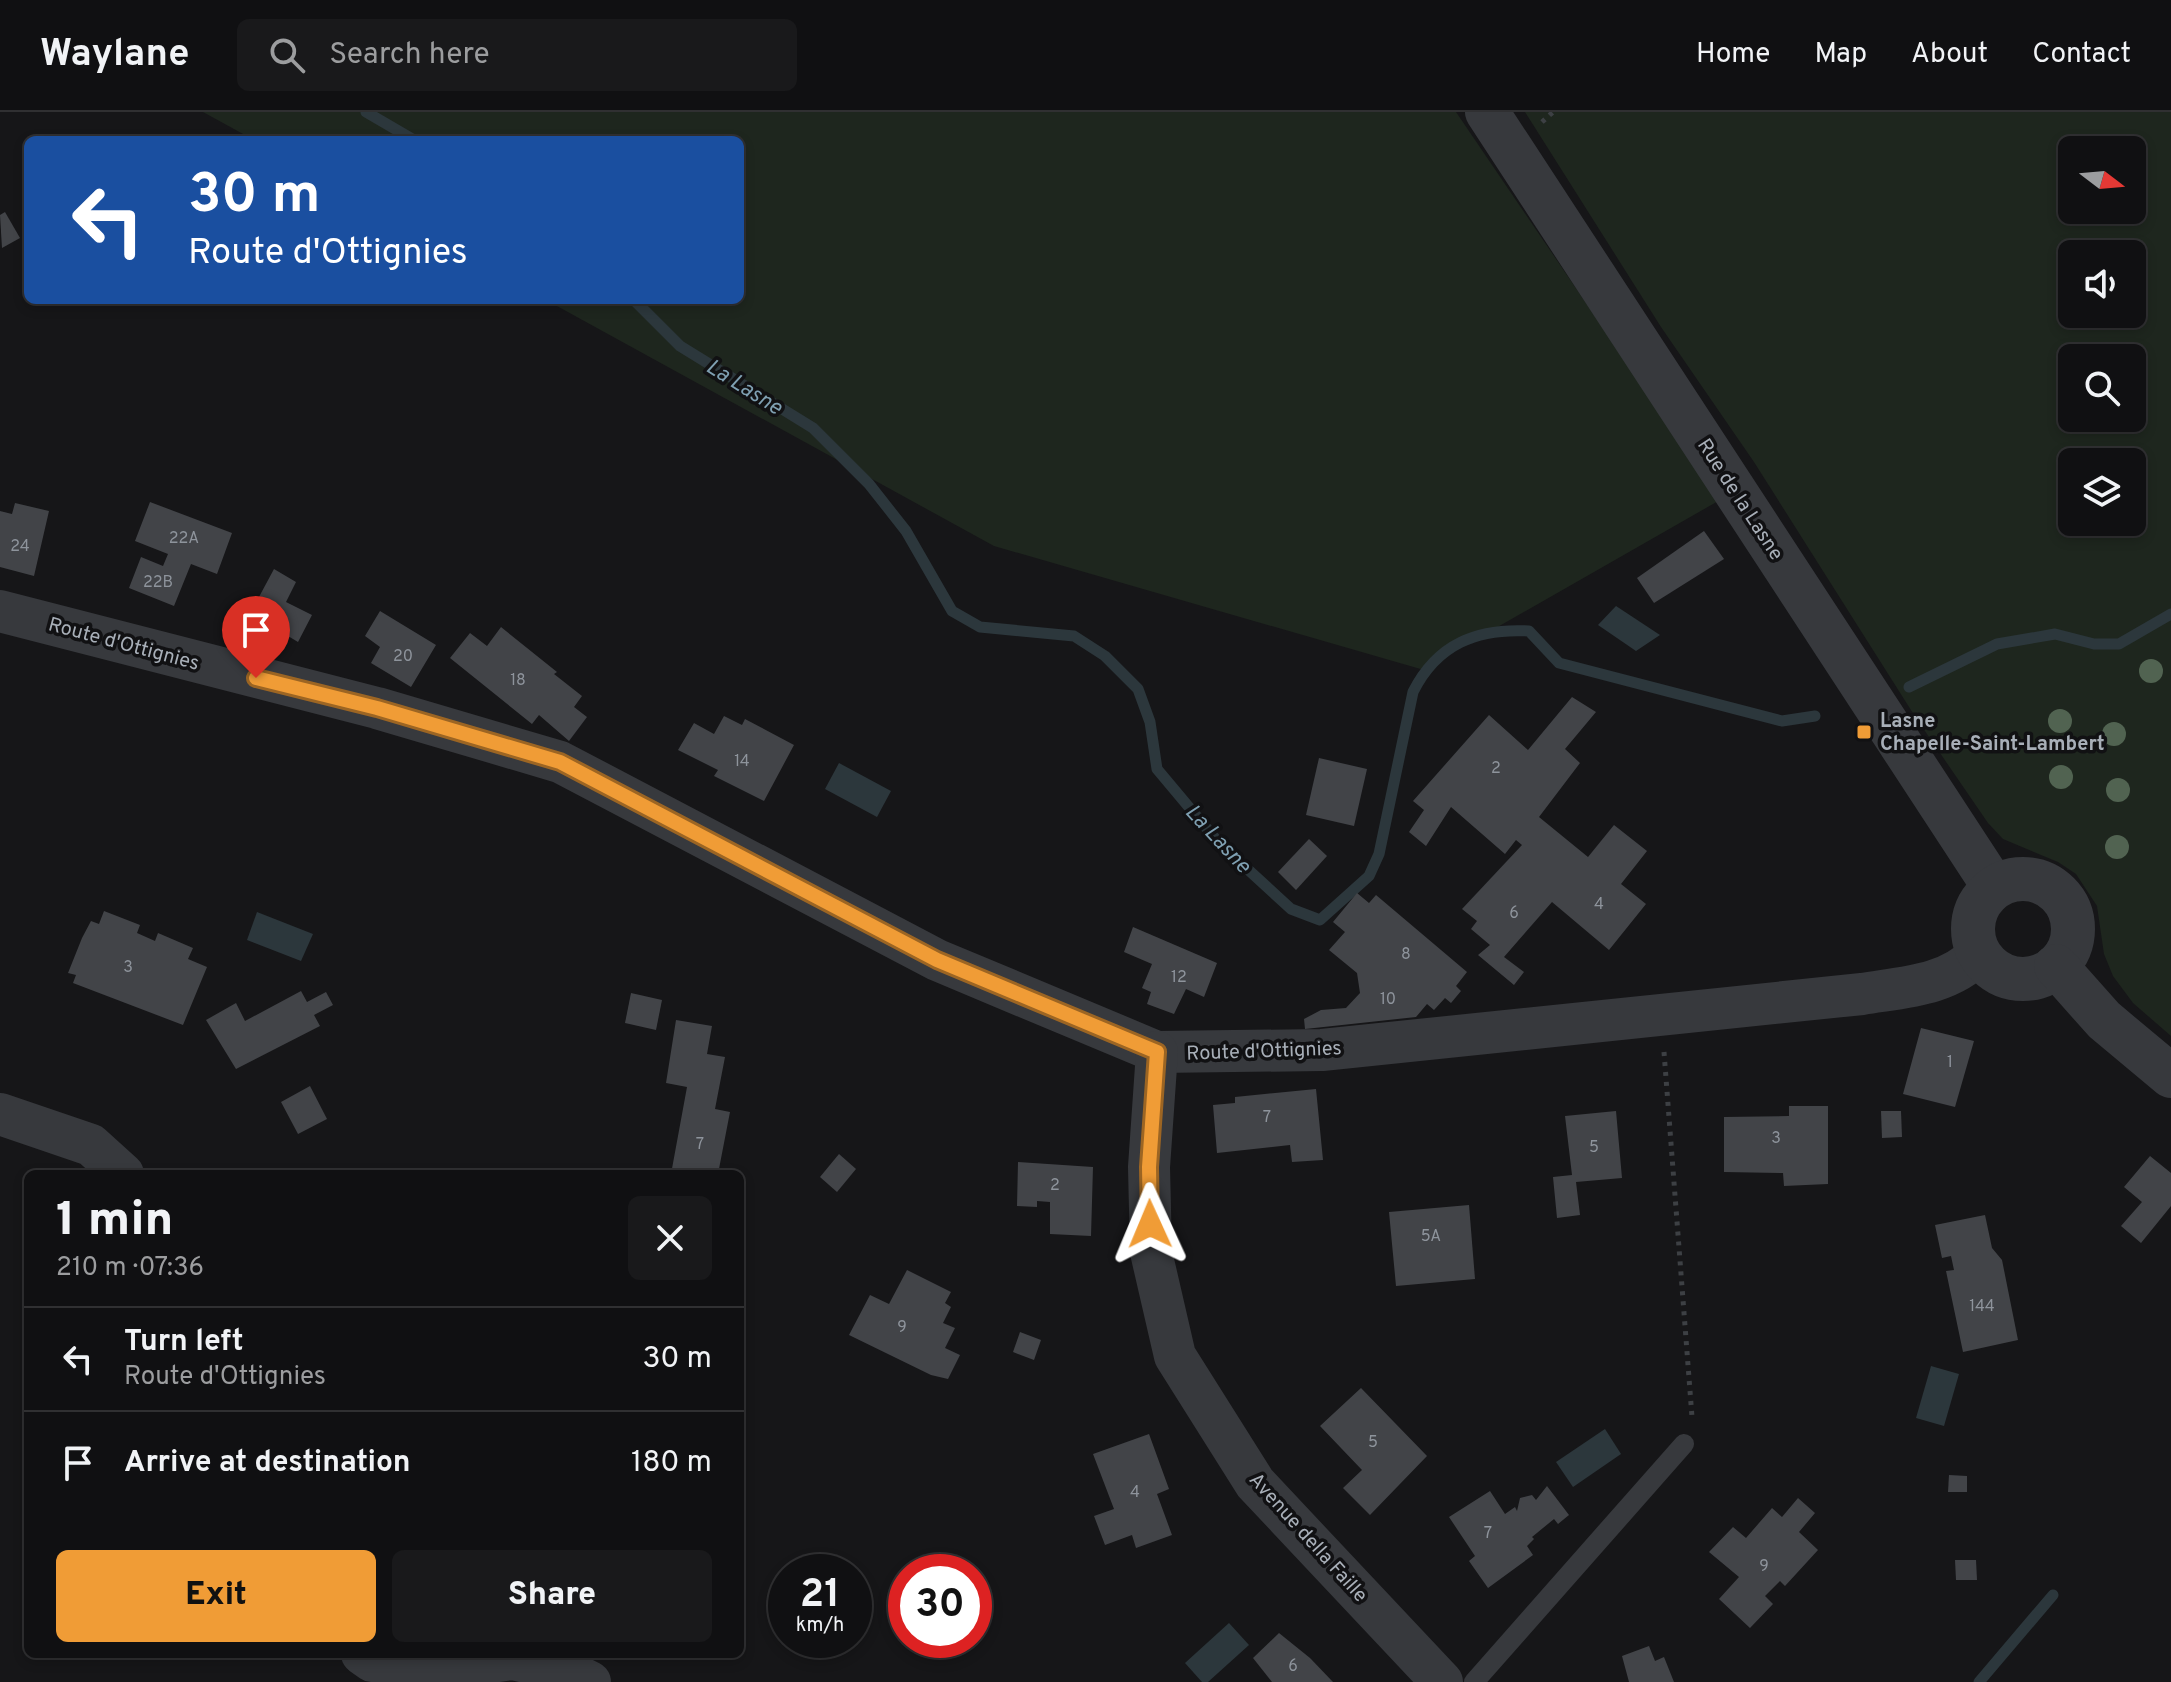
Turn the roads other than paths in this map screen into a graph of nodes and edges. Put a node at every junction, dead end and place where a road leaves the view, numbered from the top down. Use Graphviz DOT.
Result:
graph roads {
  1 [pos="1487,112"];
  2 [pos="0,611"];
  3 [pos="1994,887"];
  4 [pos="1979,954"];
  5 [pos="2056,966"];
  6 [pos="1157,1052"];
  7 [pos="2171,1076"];
  8 [pos="0,1114"];
  9 [pos="119,1170"];
  10 [pos="1684,1444"];
  11 [pos="368,1658"];
  12 [pos="590,1682"];
  13 [pos="1442,1682"];
  14 [pos="1474,1682"];
  1 -- 3 [label="street, Rue de la Lasne"];
  2 -- 6 [label="street, Route d'Ottignies"];
  3 -- 4 [label="street"];
  3 -- 5 [label="street"];
  4 -- 5 [label="street"];
  4 -- 6 [label="street, Route d'Ottignies"];
  5 -- 7 [label="street"];
  6 -- 13 [label="street, Avenue della Faille"];
  8 -- 9 [label="street"];
  10 -- 14 [label="lane"];
  11 -- 12 [label="street"];
}
